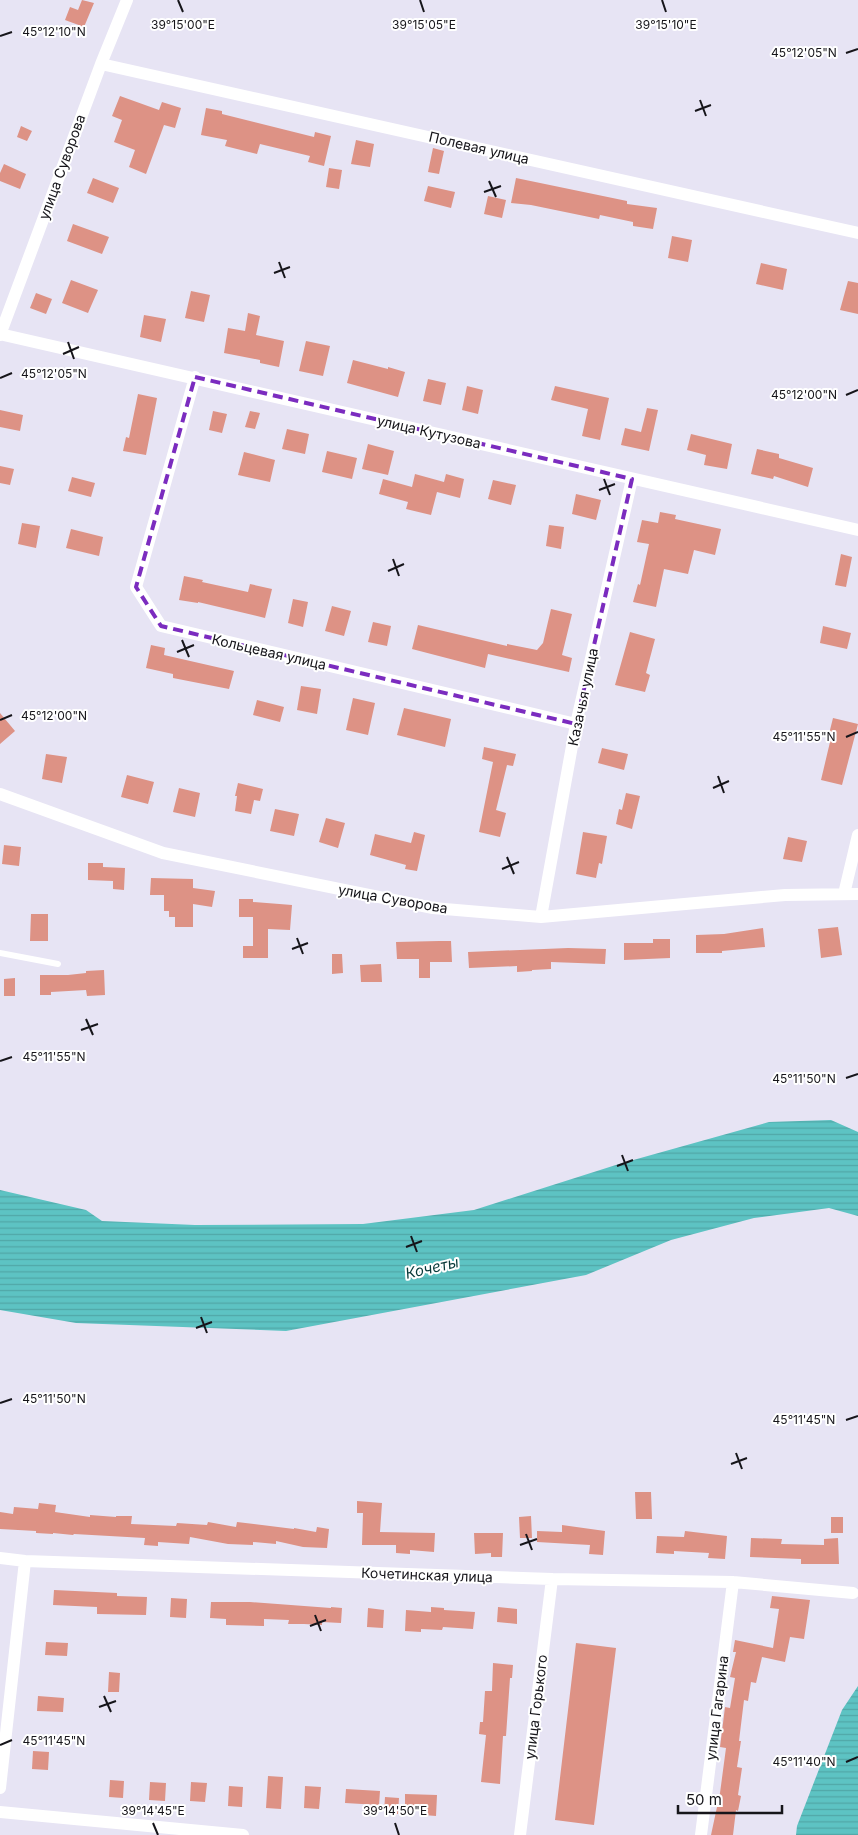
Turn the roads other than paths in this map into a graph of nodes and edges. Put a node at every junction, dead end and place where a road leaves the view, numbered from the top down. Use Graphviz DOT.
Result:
graph roads {
  1 [pos="127,0"];
  2 [pos="101,64"];
  3 [pos="858,233"];
  4 [pos="0,334"];
  5 [pos="195,377"];
  6 [pos="632,479"];
  7 [pos="858,530"];
  8 [pos="576,724"];
  9 [pos="0,794"];
  10 [pos="858,835"];
  11 [pos="844,894"];
  12 [pos="858,894"];
  13 [pos="541,917"];
  14 [pos="0,953"];
  15 [pos="58,964"];
  16 [pos="0,1558"];
  17 [pos="25,1561"];
  18 [pos="552,1579"];
  19 [pos="733,1582"];
  20 [pos="853,1593"];
  21 [pos="0,1788"];
  22 [pos="0,1812"];
  23 [pos="243,1835"];
  24 [pos="520,1835"];
  25 [pos="701,1835"];
  1 -- 2 [label="street, улица Суворова"];
  2 -- 3 [label="street, Полевая улица"];
  2 -- 4 [label="street, улица Суворова"];
  4 -- 5 [label="street, улица Кутузова"];
  5 -- 6 [label="street, улица Кутузова"];
  5 -- 8 [label="street, Кольцевая улица"];
  6 -- 7 [label="street, улица Кутузова"];
  6 -- 8 [label="street, Казачья улица"];
  8 -- 13 [label="street, Казачья улица"];
  9 -- 13 [label="street, улица Суворова"];
  10 -- 11 [label="street"];
  11 -- 12 [label="street, улица Суворова"];
  11 -- 13 [label="street, улица Суворова"];
  14 -- 15 [label="lane"];
  16 -- 17 [label="street, Кочетинская улица"];
  17 -- 18 [label="street, Кочетинская улица"];
  17 -- 21 [label="street"];
  18 -- 19 [label="street, Кочетинская улица"];
  18 -- 24 [label="street, улица Горького"];
  19 -- 20 [label="street, Кочетинская улица"];
  19 -- 25 [label="street, улица Гагарина"];
  22 -- 23 [label="street"];
}
